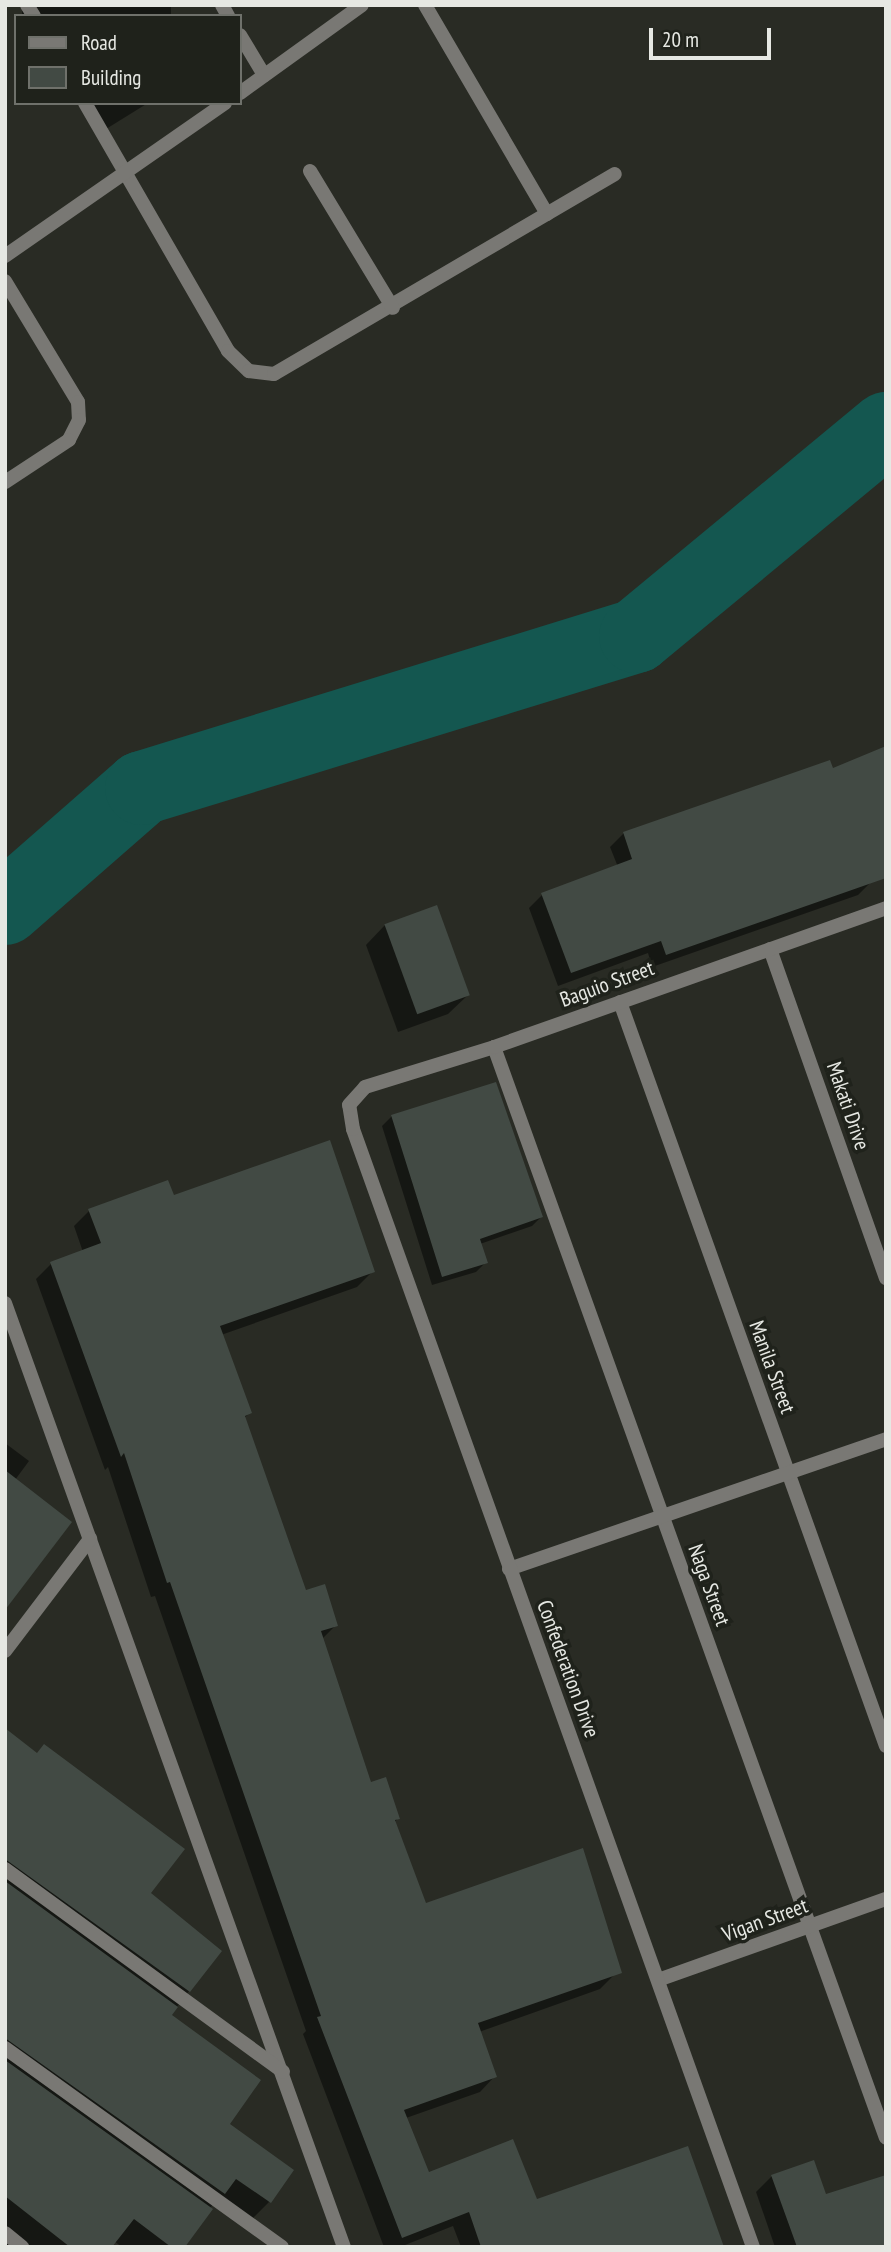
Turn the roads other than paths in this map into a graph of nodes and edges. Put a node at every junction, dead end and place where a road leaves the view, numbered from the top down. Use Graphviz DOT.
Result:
graph roads {
  1 [pos="362,5"];
  2 [pos="425,5"];
  3 [pos="242,38"];
  4 [pos="264,75"];
  5 [pos="242,92"];
  6 [pos="86,105"];
  7 [pos="222,105"];
  8 [pos="310,172"];
  9 [pos="615,174"];
  10 [pos="127,175"];
  11 [pos="547,214"];
  12 [pos="5,256"];
  13 [pos="5,281"];
  14 [pos="393,307"];
  15 [pos="5,482"];
  16 [pos="886,908"];
  17 [pos="770,948"];
  18 [pos="620,1002"];
  19 [pos="494,1046"];
  20 [pos="349,1105"];
  21 [pos="886,1278"];
  22 [pos="5,1303"];
  23 [pos="886,1438"];
  24 [pos="788,1473"];
  25 [pos="662,1516"];
  26 [pos="90,1539"];
  27 [pos="509,1569"];
  28 [pos="5,1651"];
  29 [pos="886,1746"];
  30 [pos="5,1869"];
  31 [pos="886,1899"];
  32 [pos="810,1926"];
  33 [pos="658,1980"];
  34 [pos="5,2048"];
  35 [pos="283,2072"];
  36 [pos="886,2138"];
  37 [pos="5,2233"];
  38 [pos="22,2247"];
  39 [pos="282,2247"];
  40 [pos="344,2247"];
  41 [pos="752,2247"];
  1 -- 4 [label="street"];
  2 -- 11 [label="street"];
  3 -- 4 [label="street"];
  4 -- 5 [label="street"];
  6 -- 10 [label="street"];
  7 -- 10 [label="street"];
  8 -- 14 [label="street"];
  9 -- 11 [label="street"];
  10 -- 12 [label="street"];
  10 -- 14 [label="street"];
  11 -- 14 [label="street"];
  13 -- 15 [label="street"];
  16 -- 17 [label="street, Baguio Street"];
  17 -- 18 [label="street, Baguio Street"];
  17 -- 21 [label="street, Makati Drive"];
  18 -- 19 [label="street, Baguio Street"];
  18 -- 24 [label="street, Manila Street"];
  19 -- 20 [label="street, Baguio Street"];
  19 -- 25 [label="street, Naga Street"];
  20 -- 27 [label="street, Confederation Drive"];
  22 -- 26 [label="street"];
  23 -- 24 [label="street"];
  24 -- 25 [label="street"];
  24 -- 29 [label="street, Manila Street"];
  25 -- 27 [label="street"];
  25 -- 32 [label="street, Naga Street"];
  26 -- 28 [label="street"];
  26 -- 35 [label="street"];
  27 -- 33 [label="street, Confederation Drive"];
  30 -- 35 [label="street"];
  31 -- 32 [label="street, Vigan Street"];
  32 -- 33 [label="street, Vigan Street"];
  32 -- 36 [label="street, Naga Street"];
  33 -- 41 [label="street, Confederation Drive"];
  34 -- 39 [label="street"];
  35 -- 40 [label="street"];
  37 -- 38 [label="street"];
}
